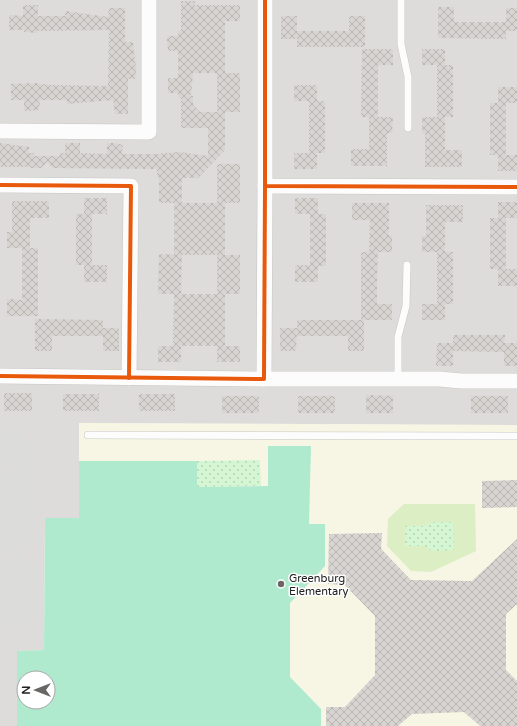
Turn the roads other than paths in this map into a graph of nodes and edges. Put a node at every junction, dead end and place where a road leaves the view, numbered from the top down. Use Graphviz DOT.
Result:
graph roads {
  1 [pos="149,0"];
  2 [pos="265,0"];
  3 [pos="401,0"];
  4 [pos="408,128"];
  5 [pos="0,131"];
  6 [pos="0,185"];
  7 [pos="265,186"];
  8 [pos="517,187"];
  9 [pos="407,265"];
  10 [pos="0,376"];
  11 [pos="129,378"];
  12 [pos="264,379"];
  13 [pos="398,379"];
  14 [pos="517,381"];
  15 [pos="88,435"];
  16 [pos="517,436"];
  1 -- 5 [label="street"];
  2 -- 7 [label="street"];
  3 -- 4 [label="lane"];
  6 -- 11 [label="street"];
  7 -- 8 [label="street"];
  7 -- 12 [label="street"];
  9 -- 13 [label="lane"];
  10 -- 11 [label="street"];
  11 -- 12 [label="street"];
  12 -- 13 [label="street"];
  13 -- 14 [label="street"];
  15 -- 16 [label="lane"];
}
